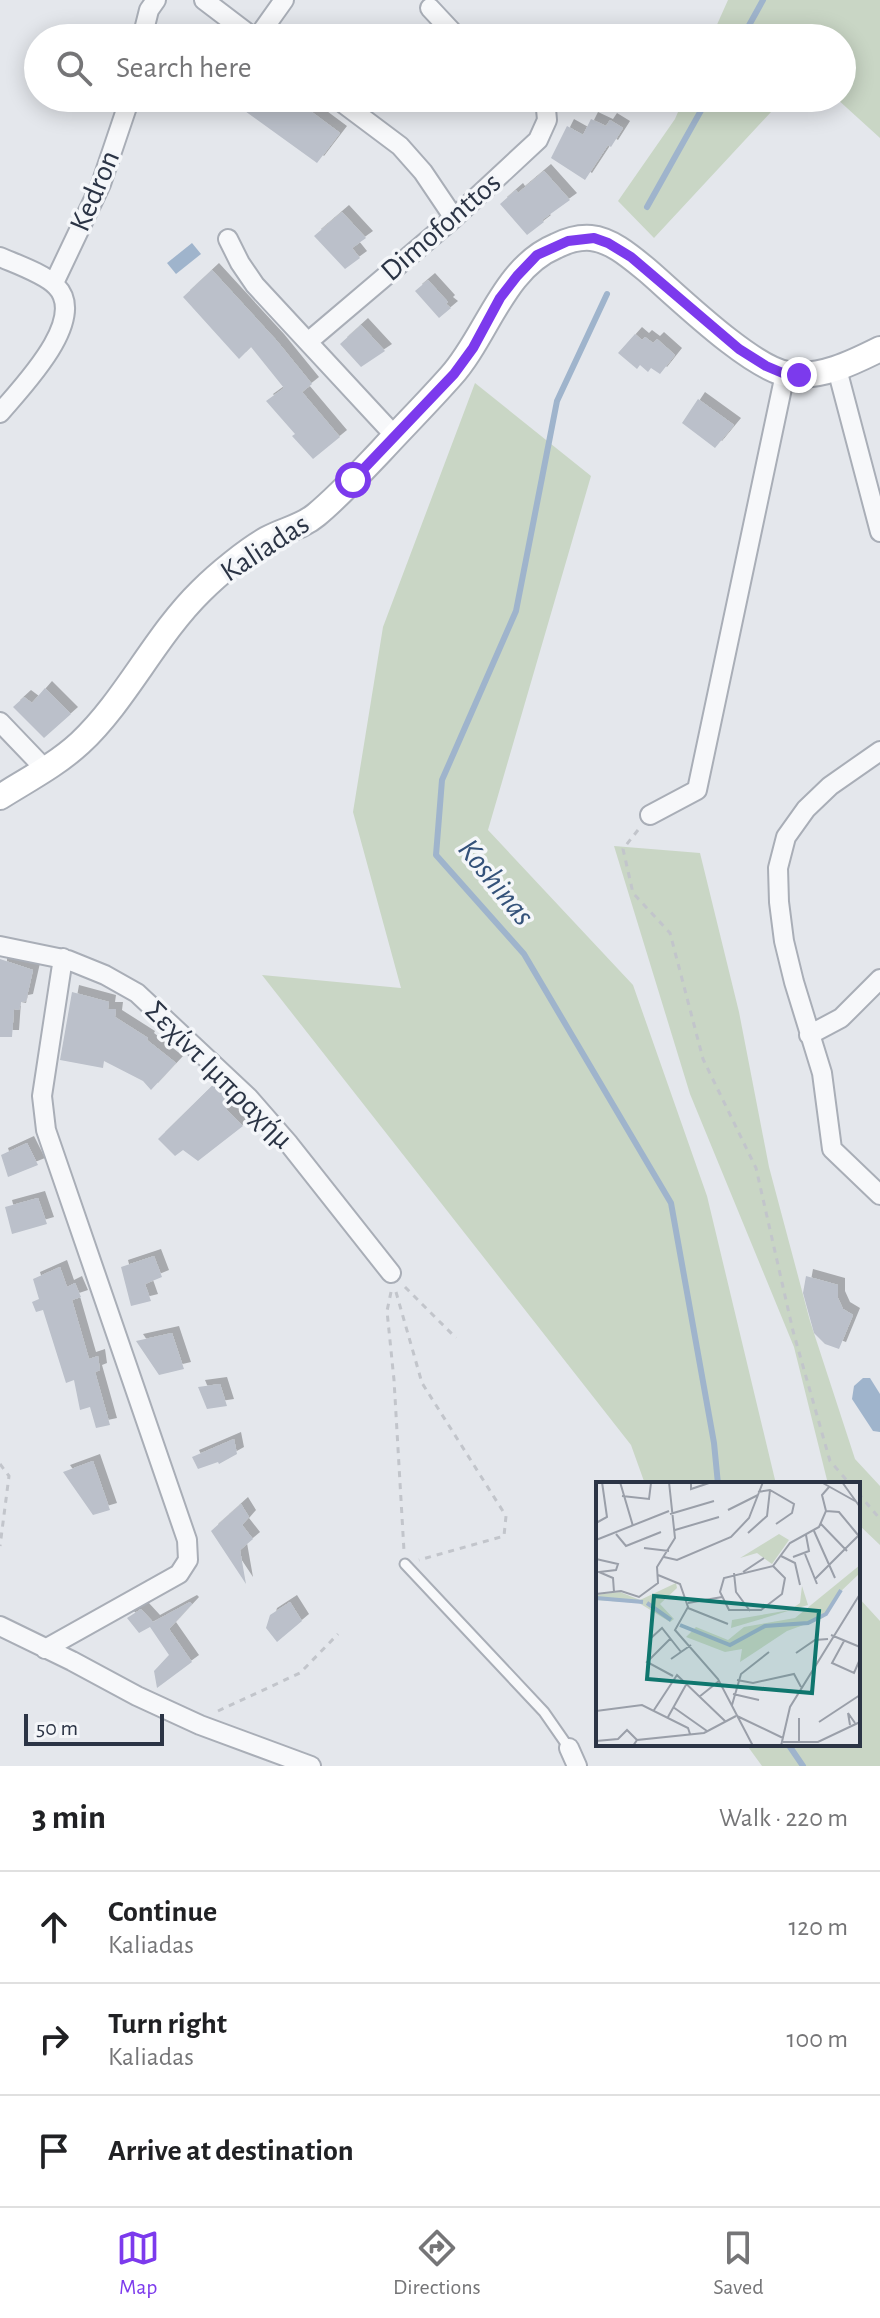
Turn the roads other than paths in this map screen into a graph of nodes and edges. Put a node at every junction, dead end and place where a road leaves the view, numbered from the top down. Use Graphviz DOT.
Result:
graph roads {
  1 [pos="204,0"];
  2 [pos="284,0"];
  3 [pos="154,1"];
  4 [pos="430,8"];
  5 [pos="144,24"];
  6 [pos="237,24"];
  7 [pos="266,24"];
  8 [pos="445,24"];
  9 [pos="125,112"];
  10 [pos="355,112"];
  11 [pos="546,112"];
  12 [pos="454,218"];
  13 [pos="228,239"];
  14 [pos="0,257"];
  15 [pos="54,283"];
  16 [pos="309,341"];
  17 [pos="880,349"];
  18 [pos="837,369"];
  19 [pos="785,374"];
  20 [pos="0,413"];
  21 [pos="395,436"];
  22 [pos="880,532"];
  23 [pos="0,722"];
  24 [pos="880,751"];
  25 [pos="45,769"];
  26 [pos="0,797"];
  27 [pos="650,815"];
  28 [pos="0,946"];
  29 [pos="63,958"];
  30 [pos="880,979"];
  31 [pos="809,1035"];
  32 [pos="880,1195"];
  33 [pos="391,1273"];
  34 [pos="405,1564"];
  35 [pos="0,1626"];
  36 [pos="45,1649"];
  37 [pos="569,1748"];
  38 [pos="311,1766"];
  39 [pos="577,1766"];
  1 -- 6 [label="street"];
  2 -- 7 [label="street"];
  3 -- 5 [label="street"];
  4 -- 8 [label="street"];
  9 -- 15 [label="street, Kedron"];
  10 -- 12 [label="street"];
  11 -- 12 [label="street, Dimofonttos"];
  12 -- 16 [label="street, Dimofonttos"];
  13 -- 16 [label="street"];
  14 -- 15 [label="street"];
  15 -- 20 [label="street"];
  16 -- 21 [label="street"];
  17 -- 18 [label="street"];
  18 -- 19 [label="street"];
  18 -- 22 [label="street"];
  19 -- 21 [label="street, Kaliadas"];
  19 -- 27 [label="street"];
  21 -- 25 [label="street, Kaliadas"];
  23 -- 25 [label="street"];
  24 -- 31 [label="street"];
  25 -- 26 [label="street, Kaliadas"];
  28 -- 29 [label="street, Σεχίντ Ιμπραχήμ"];
  29 -- 33 [label="street, Σεχίντ Ιμπραχήμ"];
  29 -- 36 [label="street"];
  30 -- 31 [label="street"];
  31 -- 32 [label="street"];
  34 -- 37 [label="lane"];
  35 -- 36 [label="street"];
  36 -- 38 [label="street"];
  37 -- 39 [label="street"];
}
